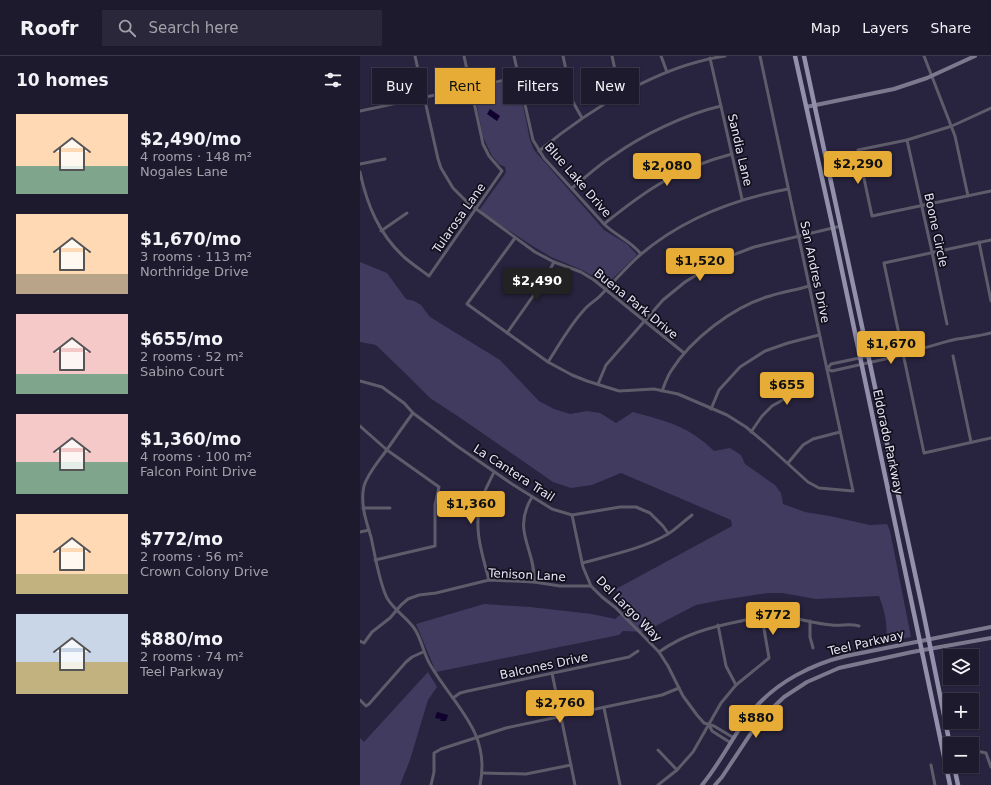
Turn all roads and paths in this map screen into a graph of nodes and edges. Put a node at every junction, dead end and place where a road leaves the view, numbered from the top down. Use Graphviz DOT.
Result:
graph roads {
  1 [pos="415,56"];
  2 [pos="464,56"];
  3 [pos="514,56"];
  4 [pos="563,56"];
  5 [pos="612,56"];
  6 [pos="661,56"];
  7 [pos="725,56"];
  8 [pos="760,56"];
  9 [pos="795,56"];
  10 [pos="804,56"];
  11 [pos="924,56"];
  12 [pos="975,56"];
  13 [pos="710,58"];
  14 [pos="418,68"];
  15 [pos="466,68"];
  16 [pos="517,68"];
  17 [pos="615,68"];
  18 [pos="667,72"];
  19 [pos="932,76"];
  20 [pos="639,85"];
  21 [pos="392,104"];
  22 [pos="426,104"];
  23 [pos="474,104"];
  24 [pos="525,104"];
  25 [pos="605,104"];
  26 [pos="814,105"];
  27 [pos="721,106"];
  28 [pos="806,107"];
  29 [pos="990,109"];
  30 [pos="360,111"];
  31 [pos="991,114"];
  32 [pos="582,118"];
  33 [pos="952,126"];
  34 [pos="907,140"];
  35 [pos="539,151"];
  36 [pos="732,154"];
  37 [pos="385,159"];
  38 [pos="360,164"];
  39 [pos="360,172"];
  40 [pos="572,188"];
  41 [pos="788,189"];
  42 [pos="991,191"];
  43 [pos="968,196"];
  44 [pos="742,199"];
  45 [pos="922,205"];
  46 [pos="476,210"];
  47 [pos="407,213"];
  48 [pos="604,224"];
  49 [pos="841,226"];
  50 [pos="833,228"];
  51 [pos="381,231"];
  52 [pos="798,236"];
  53 [pos="515,238"];
  54 [pos="991,240"];
  55 [pos="979,242"];
  56 [pos="932,252"];
  57 [pos="641,254"];
  58 [pos="554,262"];
  59 [pos="809,286"];
  60 [pos="605,290"];
  61 [pos="991,301"];
  62 [pos="645,321"];
  63 [pos="947,324"];
  64 [pos="506,332"];
  65 [pos="991,333"];
  66 [pos="819,335"];
  67 [pos="903,351"];
  68 [pos="684,353"];
  69 [pos="868,356"];
  70 [pos="953,356"];
  71 [pos="860,358"];
  72 [pos="548,362"];
  73 [pos="870,362"];
  74 [pos="861,364"];
  75 [pos="827,369"];
  76 [pos="812,375"];
  77 [pos="360,381"];
  78 [pos="598,384"];
  79 [pos="662,391"];
  80 [pos="711,408"];
  81 [pos="413,413"];
  82 [pos="360,426"];
  83 [pos="751,432"];
  84 [pos="840,432"];
  85 [pos="991,438"];
  86 [pos="971,442"];
  87 [pos="387,450"];
  88 [pos="788,463"];
  89 [pos="494,472"];
  90 [pos="532,497"];
  91 [pos="363,508"];
  92 [pos="390,508"];
  93 [pos="572,515"];
  94 [pos="692,515"];
  95 [pos="368,530"];
  96 [pos="360,532"];
  97 [pos="668,533"];
  98 [pos="909,550"];
  99 [pos="900,552"];
  100 [pos="375,560"];
  101 [pos="582,562"];
  102 [pos="490,580"];
  103 [pos="534,582"];
  104 [pos="591,586"];
  105 [pos="397,610"];
  106 [pos="762,617"];
  107 [pos="810,621"];
  108 [pos="718,625"];
  109 [pos="859,626"];
  110 [pos="991,627"];
  111 [pos="991,638"];
  112 [pos="928,639"];
  113 [pos="360,641"];
  114 [pos="919,641"];
  115 [pos="813,648"];
  116 [pos="930,649"];
  117 [pos="638,651"];
  118 [pos="921,651"];
  119 [pos="423,652"];
  120 [pos="659,652"];
  121 [pos="846,656"];
  122 [pos="847,666"];
  123 [pos="552,673"];
  124 [pos="789,680"];
  125 [pos="736,685"];
  126 [pos="679,688"];
  127 [pos="795,689"];
  128 [pos="453,698"];
  129 [pos="360,700"];
  130 [pos="604,708"];
  131 [pos="561,716"];
  132 [pos="708,725"];
  133 [pos="477,737"];
  134 [pos="948,737"];
  135 [pos="734,738"];
  136 [pos="731,743"];
  137 [pos="744,743"];
  138 [pos="740,748"];
  139 [pos="658,750"];
  140 [pos="943,750"];
  141 [pos="979,752"];
  142 [pos="571,765"];
  143 [pos="931,765"];
  144 [pos="991,767"];
  145 [pos="677,770"];
  146 [pos="948,773"];
  147 [pos="955,773"];
  148 [pos="482,774"];
  149 [pos="431,785"];
  150 [pos="480,785"];
  151 [pos="575,785"];
  152 [pos="620,785"];
  153 [pos="658,785"];
  154 [pos="702,785"];
  155 [pos="715,785"];
  156 [pos="935,785"];
  157 [pos="950,785"];
  158 [pos="958,785"];
  1 -- 14 [label="street, Buena Park Drive"];
  2 -- 15 [label="street"];
  3 -- 16 [label="street, Blue Lake Drive"];
  4 -- 32 [label="street"];
  5 -- 17 [label="street"];
  6 -- 18 [label="street"];
  7 -- 13 [label="street"];
  8 -- 41 [label="street, San Andres Drive"];
  9 -- 28 [label="main road, Eldorado Parkway"];
  10 -- 26 [label="main road, Eldorado Parkway"];
  11 -- 19 [label="street"];
  12 -- 19 [label="main road"];
  13 -- 18 [label="street"];
  13 -- 27 [label="street, Sandia Lane"];
  18 -- 20 [label="street"];
  19 -- 26 [label="main road"];
  19 -- 33 [label="street"];
  21 -- 30 [label="street"];
  22 -- 46 [label="street, Buena Park Drive"];
  23 -- 46 [label="street, Tularosa Lane"];
  24 -- 35 [label="street, Blue Lake Drive"];
  25 -- 32 [label="street"];
  26 -- 28 [label="main road"];
  26 -- 49 [label="main road, Eldorado Parkway"];
  27 -- 36 [label="street, Sandia Lane"];
  27 -- 40 [label="street"];
  28 -- 50 [label="main road, Eldorado Parkway"];
  29 -- 31 [label="street"];
  29 -- 33 [label="street"];
  32 -- 35 [label="street"];
  33 -- 34 [label="street"];
  33 -- 43 [label="street"];
  34 -- 45 [label="street, Boone Circle"];
  34 -- 45 [label="street"];
  35 -- 40 [label="street, Blue Lake Drive"];
  36 -- 44 [label="street, Sandia Lane"];
  36 -- 48 [label="street"];
  37 -- 38 [label="street"];
  39 -- 51 [label="street"];
  40 -- 48 [label="street, Blue Lake Drive"];
  41 -- 44 [label="street"];
  41 -- 52 [label="street, San Andres Drive"];
  42 -- 43 [label="street"];
  43 -- 45 [label="street"];
  44 -- 57 [label="street"];
  45 -- 56 [label="street, Boone Circle"];
  46 -- 51 [label="street, Tularosa Lane"];
  46 -- 53 [label="street, Buena Park Drive"];
  47 -- 51 [label="street"];
  48 -- 57 [label="street, Blue Lake Drive"];
  49 -- 50 [label="street"];
  49 -- 69 [label="main road, Eldorado Parkway"];
  50 -- 52 [label="street"];
  50 -- 71 [label="main road, Eldorado Parkway"];
  52 -- 59 [label="street, San Andres Drive"];
  52 -- 62 [label="street"];
  53 -- 58 [label="street, Buena Park Drive"];
  53 -- 64 [label="street"];
  54 -- 55 [label="street"];
  55 -- 56 [label="street"];
  55 -- 61 [label="street"];
  56 -- 63 [label="street, Boone Circle"];
  56 -- 67 [label="street"];
  57 -- 60 [label="street"];
  58 -- 60 [label="street, Buena Park Drive"];
  58 -- 64 [label="street"];
  59 -- 66 [label="street, San Andres Drive"];
  59 -- 68 [label="street"];
  60 -- 62 [label="street, Buena Park Drive"];
  60 -- 72 [label="street"];
  62 -- 68 [label="street, Buena Park Drive"];
  62 -- 78 [label="street"];
  64 -- 72 [label="street"];
  65 -- 67 [label="street"];
  66 -- 75 [label="street, San Andres Drive"];
  66 -- 80 [label="street"];
  67 -- 69 [label="street"];
  67 -- 73 [label="street"];
  67 -- 86 [label="street"];
  68 -- 79 [label="street"];
  69 -- 71 [label="street"];
  69 -- 73 [label="main road, Eldorado Parkway"];
  70 -- 86 [label="street"];
  71 -- 74 [label="main road, Eldorado Parkway"];
  71 -- 75 [label="street"];
  72 -- 78 [label="street"];
  73 -- 74 [label="street"];
  73 -- 98 [label="main road, Eldorado Parkway"];
  74 -- 75 [label="street"];
  74 -- 99 [label="main road, Eldorado Parkway"];
  75 -- 84 [label="street, San Andres Drive"];
  76 -- 83 [label="street"];
  77 -- 81 [label="street, La Cantera Trail"];
  78 -- 79 [label="street"];
  79 -- 80 [label="street"];
  80 -- 83 [label="street"];
  81 -- 87 [label="street"];
  81 -- 89 [label="street, La Cantera Trail"];
  82 -- 87 [label="street"];
  83 -- 88 [label="street"];
  84 -- 88 [label="street"];
  84 -- 88 [label="street, San Andres Drive"];
  85 -- 86 [label="street"];
  87 -- 91 [label="street"];
  87 -- 100 [label="street"];
  89 -- 90 [label="street, La Cantera Trail"];
  89 -- 102 [label="street"];
  90 -- 93 [label="street, La Cantera Trail"];
  90 -- 103 [label="street"];
  91 -- 92 [label="street"];
  91 -- 95 [label="street"];
  93 -- 97 [label="street, La Cantera Trail"];
  93 -- 101 [label="street, Del Largo Way"];
  94 -- 97 [label="street"];
  95 -- 96 [label="street"];
  95 -- 100 [label="street"];
  97 -- 101 [label="street"];
  98 -- 99 [label="main road"];
  98 -- 112 [label="main road, Eldorado Parkway"];
  99 -- 114 [label="main road, Eldorado Parkway"];
  100 -- 105 [label="street"];
  101 -- 104 [label="street, Del Largo Way"];
  102 -- 103 [label="street, Tenison Lane"];
  102 -- 105 [label="street, Tenison Lane"];
  103 -- 104 [label="street, Tenison Lane"];
  104 -- 120 [label="street, Del Largo Way"];
  105 -- 113 [label="street, Tenison Lane"];
  105 -- 119 [label="street"];
  106 -- 107 [label="street"];
  106 -- 108 [label="street"];
  106 -- 125 [label="street"];
  107 -- 109 [label="street"];
  107 -- 115 [label="street"];
  108 -- 120 [label="street"];
  108 -- 125 [label="street"];
  110 -- 112 [label="main road, Teel Parkway"];
  111 -- 116 [label="main road, Teel Parkway"];
  112 -- 114 [label="main road, Teel Parkway"];
  112 -- 116 [label="main road, Eldorado Parkway"];
  114 -- 118 [label="main road, Eldorado Parkway"];
  114 -- 121 [label="main road, Teel Parkway"];
  116 -- 118 [label="main road, Teel Parkway"];
  116 -- 134 [label="main road, Eldorado Parkway"];
  117 -- 123 [label="street, Balcones Drive"];
  118 -- 122 [label="main road, Teel Parkway"];
  118 -- 140 [label="main road, Eldorado Parkway"];
  119 -- 128 [label="street"];
  119 -- 129 [label="street"];
  120 -- 126 [label="street, Del Largo Way"];
  121 -- 122 [label="main road"];
  121 -- 124 [label="main road, Teel Parkway"];
  122 -- 127 [label="main road, Teel Parkway"];
  123 -- 128 [label="street, Balcones Drive"];
  123 -- 131 [label="street"];
  124 -- 127 [label="main road"];
  124 -- 135 [label="main road, Teel Parkway"];
  125 -- 132 [label="street"];
  126 -- 130 [label="street"];
  126 -- 132 [label="street, Del Largo Way"];
  127 -- 137 [label="main road, Teel Parkway"];
  128 -- 133 [label="street"];
  130 -- 131 [label="street"];
  130 -- 152 [label="street"];
  131 -- 133 [label="street"];
  131 -- 142 [label="street"];
  132 -- 135 [label="street, Del Largo Way"];
  132 -- 136 [label="street, Del Largo Way"];
  132 -- 145 [label="street"];
  133 -- 148 [label="street"];
  133 -- 149 [label="street"];
  135 -- 136 [label="main road, Teel Parkway"];
  135 -- 137 [label="main road"];
  136 -- 138 [label="main road"];
  136 -- 154 [label="main road, Teel Parkway"];
  137 -- 138 [label="main road, Teel Parkway"];
  138 -- 155 [label="main road, Teel Parkway"];
  139 -- 145 [label="street"];
  141 -- 144 [label="street"];
  142 -- 148 [label="street"];
  142 -- 151 [label="street"];
  143 -- 156 [label="street"];
  145 -- 153 [label="street"];
  146 -- 157 [label="main road, Eldorado Parkway"];
  147 -- 158 [label="main road"];
  148 -- 150 [label="street"];
}
